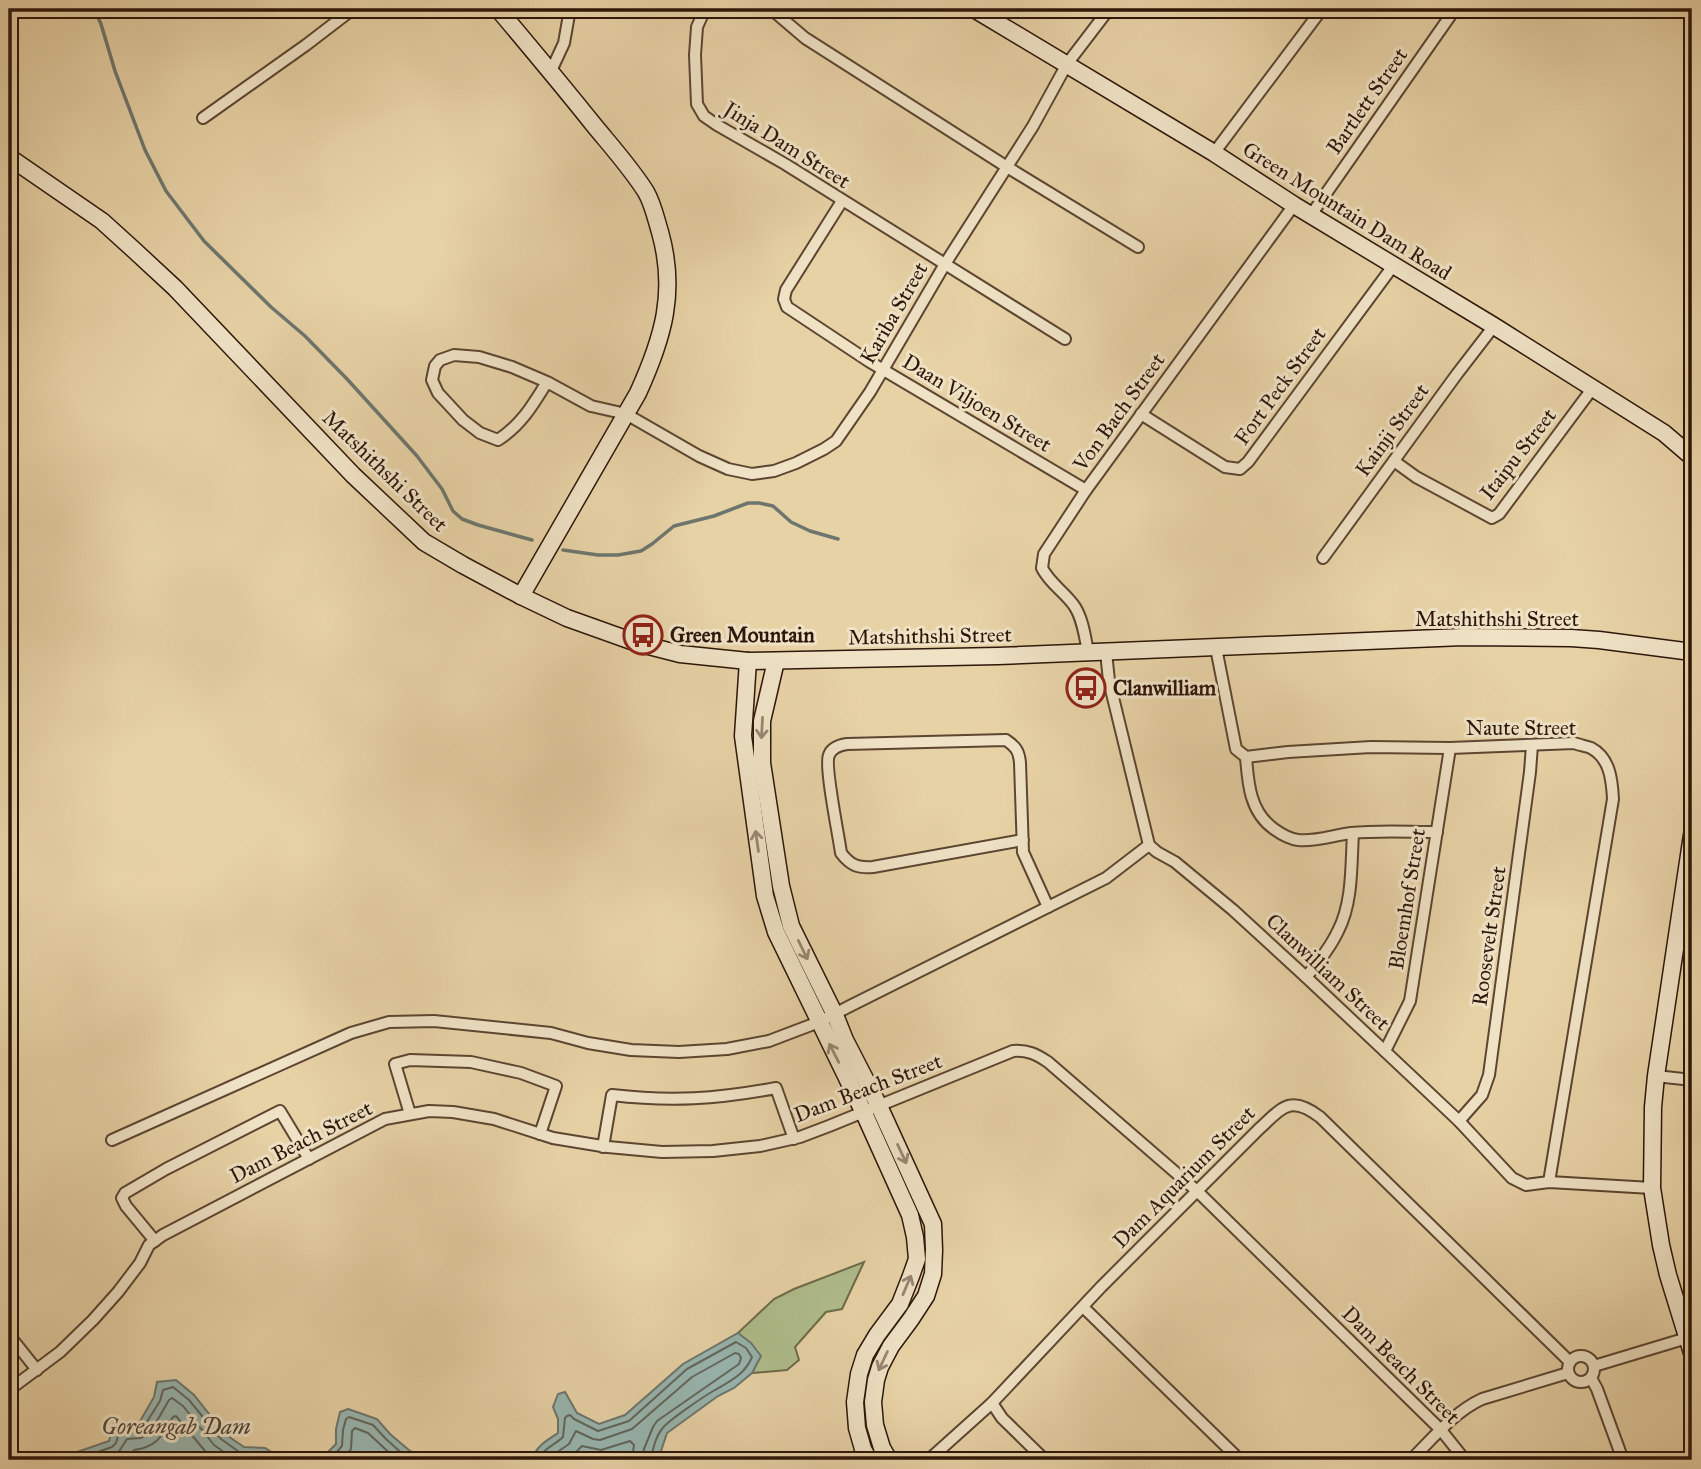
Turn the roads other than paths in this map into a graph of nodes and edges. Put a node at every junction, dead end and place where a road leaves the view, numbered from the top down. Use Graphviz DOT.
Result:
graph roads {
  1 [pos="353,9"];
  2 [pos="498,9"];
  3 [pos="570,9"];
  4 [pos="705,9"];
  5 [pos="771,9"];
  6 [pos="974,9"];
  7 [pos="1109,9"];
  8 [pos="1322,9"];
  9 [pos="1455,9"];
  10 [pos="1067,64"];
  11 [pos="551,71"];
  12 [pos="203,118"];
  13 [pos="1214,153"];
  14 [pos="9,157"];
  15 [pos="1007,167"];
  16 [pos="842,201"];
  17 [pos="1294,205"];
  18 [pos="1311,215"];
  19 [pos="1139,247"];
  20 [pos="945,264"];
  21 [pos="1393,266"];
  22 [pos="1494,326"];
  23 [pos="1065,339"];
  24 [pos="884,370"];
  25 [pos="547,382"];
  26 [pos="1592,389"];
  27 [pos="626,414"];
  28 [pos="1141,414"];
  29 [pos="1692,457"];
  30 [pos="1394,461"];
  31 [pos="1086,491"];
  32 [pos="1323,558"];
  33 [pos="521,596"];
  34 [pos="1216,648"];
  35 [pos="1088,652"];
  36 [pos="1106,652"];
  37 [pos="1692,652"];
  38 [pos="748,661"];
  39 [pos="776,661"];
  40 [pos="1532,745"];
  41 [pos="1450,748"];
  42 [pos="1246,757"];
  43 [pos="1437,832"];
  44 [pos="1353,833"];
  45 [pos="1692,835"];
  46 [pos="1023,840"];
  47 [pos="1149,845"];
  48 [pos="1048,907"];
  49 [pos="1306,977"];
  50 [pos="835,1015"];
  51 [pos="819,1023"];
  52 [pos="1385,1051"];
  53 [pos="1656,1076"];
  54 [pos="1692,1080"];
  55 [pos="872,1109"];
  56 [pos="410,1114"];
  57 [pos="1459,1121"];
  58 [pos="540,1134"];
  59 [pos="794,1139"];
  60 [pos="112,1140"];
  61 [pos="603,1147"];
  62 [pos="309,1159"];
  63 [pos="1549,1182"];
  64 [pos="1652,1188"];
  65 [pos="1197,1191"];
  66 [pos="155,1241"];
  67 [pos="1083,1307"];
  68 [pos="9,1335"];
  69 [pos="1690,1346"];
  70 [pos="1594,1366"];
  71 [pos="1569,1367"];
  72 [pos="37,1370"];
  73 [pos="1591,1378"];
  74 [pos="9,1390"];
  75 [pos="992,1403"];
  76 [pos="1441,1430"];
  77 [pos="869,1460"];
  78 [pos="889,1460"];
  79 [pos="926,1460"];
  80 [pos="1045,1460"];
  81 [pos="1240,1460"];
  82 [pos="1411,1460"];
  83 [pos="1465,1460"];
  84 [pos="1623,1460"];
  1 -- 12 [label="street"];
  2 -- 11 [label="street"];
  3 -- 11 [label="street"];
  4 -- 16 [label="street, Jinja Dam Street"];
  5 -- 15 [label="street"];
  6 -- 10 [label="street, Green Mountain Dam Road"];
  7 -- 10 [label="street, Kariba Street"];
  8 -- 13 [label="street"];
  9 -- 18 [label="street, Bartlett Street"];
  10 -- 13 [label="street, Green Mountain Dam Road"];
  10 -- 15 [label="street, Kariba Street"];
  11 -- 27 [label="street"];
  13 -- 17 [label="street, Green Mountain Dam Road"];
  14 -- 33 [label="street, Matshithshi Street"];
  15 -- 19 [label="street"];
  15 -- 20 [label="street, Kariba Street"];
  16 -- 20 [label="street, Jinja Dam Street"];
  16 -- 24 [label="street, Daan Viljoen Street"];
  17 -- 18 [label="street, Green Mountain Dam Road"];
  17 -- 28 [label="street, Von Bach Street"];
  18 -- 21 [label="street, Green Mountain Dam Road"];
  20 -- 23 [label="street, Jinja Dam Street"];
  20 -- 24 [label="street, Kariba Street"];
  21 -- 22 [label="street, Green Mountain Dam Road"];
  21 -- 28 [label="street, Fort Peck Street"];
  22 -- 26 [label="street, Green Mountain Dam Road"];
  22 -- 30 [label="street, Kainji Street"];
  24 -- 27 [label="street, Kariba Street"];
  24 -- 31 [label="street, Daan Viljoen Street"];
  25 -- 25 [label="street, Kariba Street"];
  25 -- 27 [label="street, Kariba Street"];
  26 -- 29 [label="street, Green Mountain Dam Road"];
  26 -- 30 [label="street, Itaipu Street"];
  27 -- 33 [label="street"];
  28 -- 31 [label="street, Von Bach Street"];
  30 -- 32 [label="street, Kainji Street"];
  31 -- 35 [label="street, Von Bach Street"];
  33 -- 38 [label="street, Matshithshi Street"];
  34 -- 36 [label="street, Matshithshi Street"];
  34 -- 37 [label="street, Matshithshi Street"];
  34 -- 42 [label="street"];
  35 -- 36 [label="street, Matshithshi Street"];
  35 -- 39 [label="street, Matshithshi Street"];
  36 -- 47 [label="street"];
  38 -- 39 [label="street, Matshithshi Street"];
  51 -- 38 [label="street, one-way"];
  39 -- 50 [label="street, one-way"];
  40 -- 41 [label="street, Naute Street"];
  40 -- 57 [label="street, Roosevelt Street"];
  40 -- 63 [label="street, Naute Street"];
  41 -- 42 [label="street, Naute Street"];
  41 -- 43 [label="street, Bloemhof Street"];
  42 -- 44 [label="street"];
  43 -- 44 [label="street"];
  43 -- 52 [label="street, Bloemhof Street"];
  44 -- 49 [label="street"];
  45 -- 53 [label="street"];
  46 -- 46 [label="street"];
  46 -- 48 [label="street"];
  47 -- 48 [label="street"];
  47 -- 49 [label="street, Clanwilliam Street"];
  48 -- 50 [label="street"];
  49 -- 52 [label="street, Clanwilliam Street"];
  50 -- 51 [label="street"];
  50 -- 55 [label="street"];
  55 -- 51 [label="street, one-way"];
  51 -- 60 [label="street"];
  52 -- 57 [label="street, Clanwilliam Street"];
  53 -- 54 [label="street"];
  53 -- 64 [label="street"];
  55 -- 59 [label="street, Dam Beach Street"];
  55 -- 65 [label="street, Dam Beach Street"];
  77 -- 55 [label="street, one-way"];
  55 -- 78 [label="street, one-way"];
  56 -- 58 [label="street, Dam Beach Street"];
  56 -- 58 [label="street"];
  56 -- 62 [label="street, Dam Beach Street"];
  57 -- 63 [label="street, Clanwilliam Street"];
  58 -- 61 [label="street, Dam Beach Street"];
  59 -- 61 [label="street, Dam Beach Street"];
  59 -- 61 [label="street"];
  62 -- 66 [label="street, Dam Beach Street"];
  62 -- 66 [label="street"];
  63 -- 64 [label="street, Clanwilliam Street"];
  64 -- 69 [label="street"];
  65 -- 67 [label="street, Dam Aquarium Street"];
  65 -- 71 [label="street, Dam Aquarium Street"];
  65 -- 76 [label="street, Dam Beach Street"];
  66 -- 72 [label="street"];
  67 -- 75 [label="street, Dam Aquarium Street"];
  67 -- 81 [label="street"];
  68 -- 72 [label="street"];
  69 -- 70 [label="street"];
  70 -- 71 [label="street"];
  70 -- 73 [label="street"];
  71 -- 73 [label="street"];
  71 -- 76 [label="street"];
  72 -- 74 [label="street"];
  73 -- 84 [label="street"];
  75 -- 79 [label="street, Dam Aquarium Street"];
  75 -- 80 [label="street"];
  76 -- 82 [label="street"];
  76 -- 83 [label="street, Dam Beach Street"];
}
